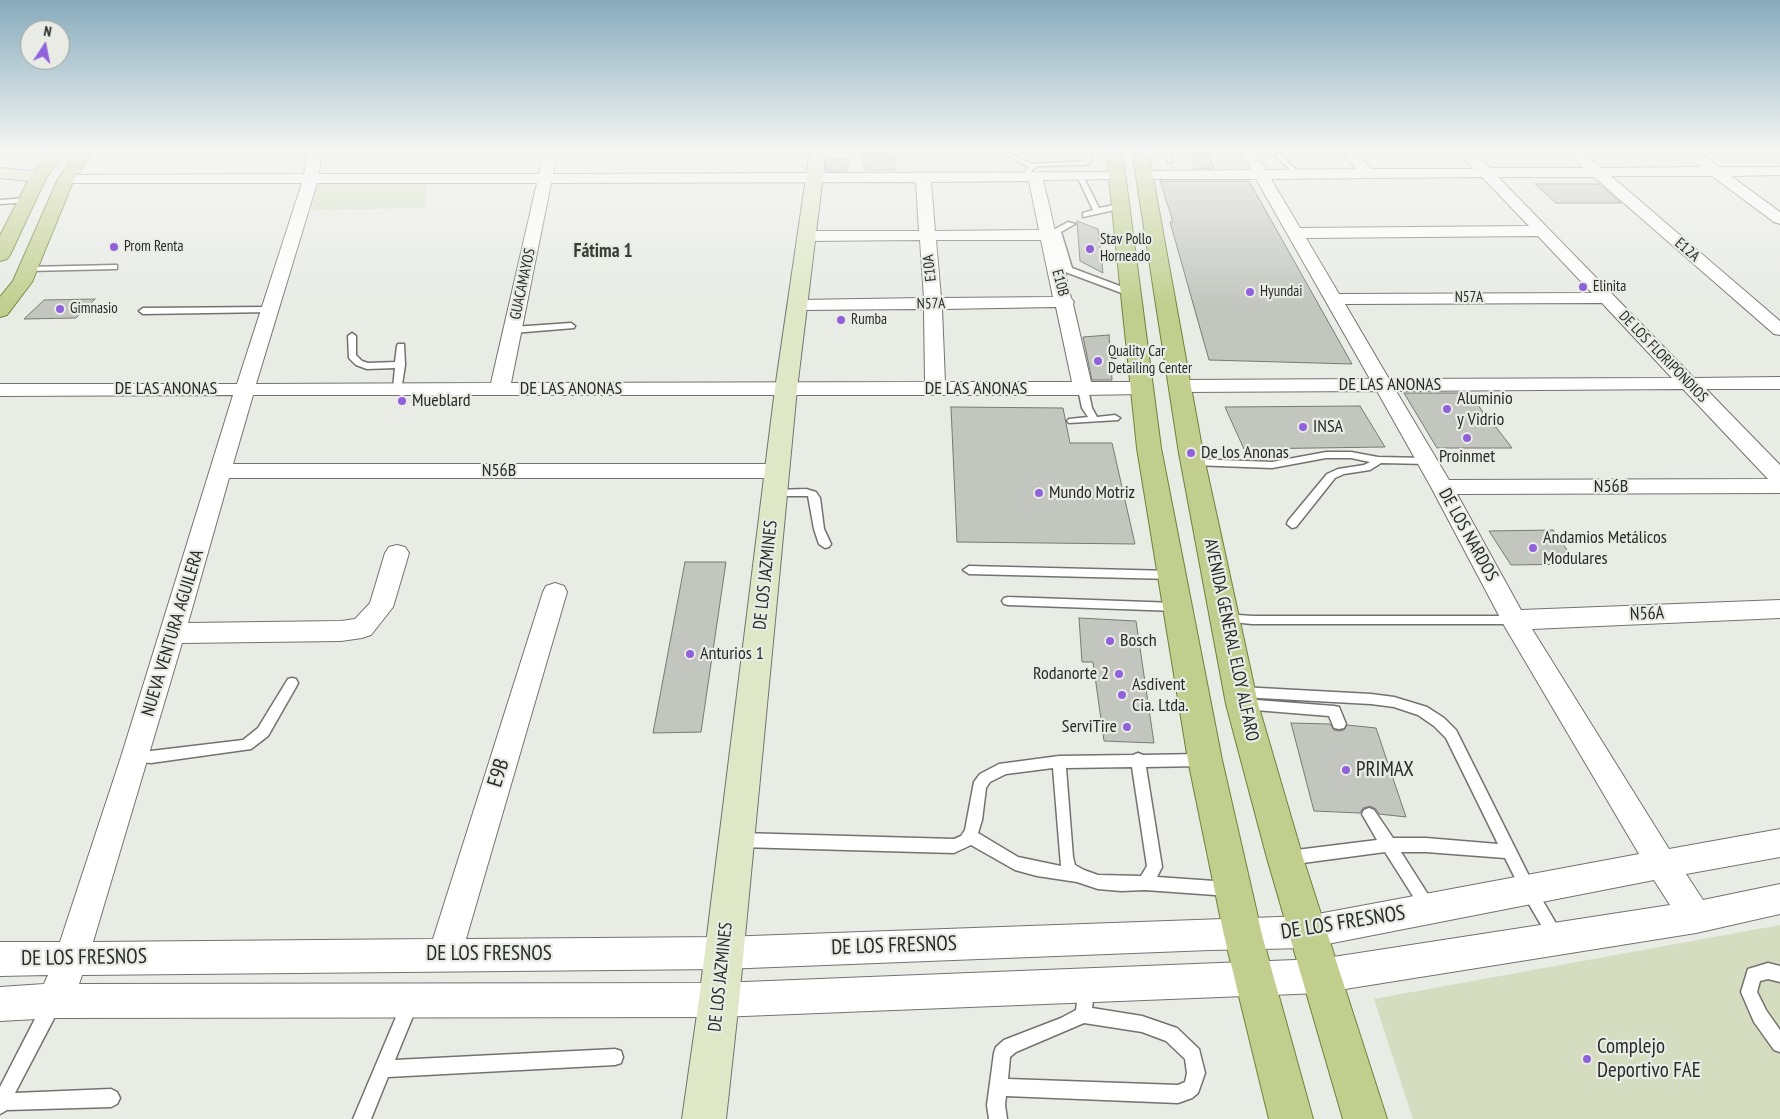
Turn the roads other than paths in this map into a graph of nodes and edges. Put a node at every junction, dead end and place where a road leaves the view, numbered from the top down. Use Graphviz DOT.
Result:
graph roads {
  1 [pos="25,202"];
  2 [pos="56,202"];
  3 [pos="303,202"];
  4 [pos="541,202"];
  5 [pos="811,202"];
  6 [pos="924,202"];
  7 [pos="1041,202"];
  8 [pos="1103,202"];
  9 [pos="1109,202"];
  10 [pos="1149,202"];
  11 [pos="1276,202"];
  12 [pos="1514,202"];
  13 [pos="1633,202"];
  14 [pos="1757,202"];
  15 [pos="1108,208"];
  16 [pos="1086,215"];
  17 [pos="1780,219"];
  18 [pos="1071,224"];
  19 [pos="1542,231"];
  20 [pos="1052,233"];
  21 [pos="1294,233"];
  22 [pos="926,235"];
  23 [pos="806,236"];
  24 [pos="0,255"];
  25 [pos="114,267"];
  26 [pos="1062,267"];
  27 [pos="28,269"];
  28 [pos="1130,292"];
  29 [pos="1605,298"];
  30 [pos="1332,299"];
  31 [pos="1065,302"];
  32 [pos="933,304"];
  33 [pos="798,305"];
  34 [pos="270,310"];
  35 [pos="142,311"];
  36 [pos="0,312"];
  37 [pos="571,326"];
  38 [pos="513,330"];
  39 [pos="1780,330"];
  40 [pos="352,336"];
  41 [pos="401,346"];
  42 [pos="400,365"];
  43 [pos="1780,383"];
  44 [pos="1688,384"];
  45 [pos="1383,385"];
  46 [pos="1181,386"];
  47 [pos="1083,388"];
  48 [pos="1142,388"];
  49 [pos="245,389"];
  50 [pos="398,389"];
  51 [pos="500,389"];
  52 [pos="786,389"];
  53 [pos="935,389"];
  54 [pos="0,390"];
  55 [pos="1115,418"];
  56 [pos="1094,420"];
  57 [pos="1072,421"];
  58 [pos="1378,460"];
  59 [pos="1427,461"];
  60 [pos="1193,462"];
  61 [pos="221,471"];
  62 [pos="1780,478"];
  63 [pos="776,482"];
  64 [pos="1780,486"];
  65 [pos="1442,487"];
  66 [pos="1292,524"];
  67 [pos="824,544"];
  68 [pos="397,553"];
  69 [pos="968,570"];
  70 [pos="1172,575"];
  71 [pos="555,592"];
  72 [pos="1008,601"];
  73 [pos="1177,607"];
  74 [pos="1780,609"];
  75 [pos="1226,618"];
  76 [pos="1514,620"];
  77 [pos="173,633"];
  78 [pos="292,683"];
  79 [pos="1242,698"];
  80 [pos="1339,724"];
  81 [pos="135,757"];
  82 [pos="1138,759"];
  83 [pos="1205,760"];
  84 [pos="1059,762"];
  85 [pos="1369,814"];
  86 [pos="969,836"];
  87 [pos="736,840"];
  88 [pos="1780,842"];
  89 [pos="1389,845"];
  90 [pos="1510,852"];
  91 [pos="1285,858"];
  92 [pos="1662,865"];
  93 [pos="1080,876"];
  94 [pos="1145,883"];
  95 [pos="1528,889"];
  96 [pos="1233,890"];
  97 [pos="1780,899"];
  98 [pos="1429,909"];
  99 [pos="1696,917"];
  100 [pos="1307,932"];
  101 [pos="1243,935"];
  102 [pos="1556,938"];
  103 [pos="723,953"];
  104 [pos="446,954"];
  105 [pos="0,959"];
  106 [pos="71,959"];
  107 [pos="1780,974"];
  108 [pos="1320,976"];
  109 [pos="1255,979"];
  110 [pos="412,1000"];
  111 [pos="720,1000"];
  112 [pos="1085,1000"];
  113 [pos="56,1001"];
  114 [pos="0,1004"];
  115 [pos="1780,1044"];
  116 [pos="615,1057"];
  117 [pos="382,1069"];
  118 [pos="998,1087"];
  119 [pos="111,1098"];
  120 [pos="0,1103"];
  121 [pos="362,1119"];
  122 [pos="704,1119"];
  123 [pos="998,1119"];
  124 [pos="1291,1119"];
  125 [pos="1365,1119"];
  1 -- 24 [label="main road"];
  2 -- 27 [label="main road"];
  3 -- 34 [label="street, NUEVA VENTURA AGUILERA"];
  4 -- 38 [label="street, GUACAMAYOS"];
  5 -- 23 [label="street, DE LOS JAZMINES"];
  6 -- 22 [label="street, E10A"];
  7 -- 20 [label="street, E10B"];
  8 -- 15 [label="lane"];
  9 -- 15 [label="main road"];
  10 -- 46 [label="main road, AVENIDA GENERAL ELOY ALFARO"];
  11 -- 21 [label="street, DE LOS NARDOS"];
  12 -- 19 [label="street, DE LOS FLORIPONDIOS"];
  13 -- 39 [label="street, E12A"];
  14 -- 17 [label="street"];
  15 -- 16 [label="lane"];
  15 -- 28 [label="main road"];
  18 -- 20 [label="lane"];
  19 -- 21 [label="street"];
  19 -- 29 [label="street, DE LOS FLORIPONDIOS"];
  20 -- 22 [label="street"];
  20 -- 26 [label="street, E10B"];
  21 -- 30 [label="street, DE LOS NARDOS"];
  22 -- 23 [label="street"];
  22 -- 32 [label="street, E10A"];
  23 -- 33 [label="street, DE LOS JAZMINES"];
  25 -- 27 [label="lane"];
  26 -- 28 [label="lane"];
  26 -- 31 [label="street, E10B"];
  27 -- 36 [label="main road"];
  28 -- 48 [label="main road"];
  29 -- 30 [label="street, N57A"];
  29 -- 44 [label="street, DE LOS FLORIPONDIOS"];
  30 -- 45 [label="street, DE LOS NARDOS"];
  31 -- 32 [label="street, N57A"];
  31 -- 47 [label="street, E10B"];
  32 -- 33 [label="street, N57A"];
  32 -- 53 [label="street, E10A"];
  33 -- 52 [label="street, DE LOS JAZMINES"];
  34 -- 35 [label="lane"];
  34 -- 49 [label="street, NUEVA VENTURA AGUILERA"];
  37 -- 38 [label="lane"];
  38 -- 51 [label="street, GUACAMAYOS"];
  40 -- 42 [label="lane"];
  41 -- 42 [label="lane"];
  42 -- 50 [label="lane"];
  43 -- 44 [label="street, DE LAS ANONAS"];
  44 -- 45 [label="street, DE LAS ANONAS"];
  44 -- 62 [label="street, DE LOS FLORIPONDIOS"];
  45 -- 46 [label="street, DE LAS ANONAS"];
  45 -- 59 [label="street, DE LOS NARDOS"];
  46 -- 60 [label="main road, AVENIDA GENERAL ELOY ALFARO"];
  47 -- 48 [label="street, DE LAS ANONAS"];
  47 -- 53 [label="street, DE LAS ANONAS"];
  47 -- 56 [label="lane"];
  48 -- 70 [label="main road"];
  49 -- 50 [label="street, DE LAS ANONAS"];
  49 -- 54 [label="street, DE LAS ANONAS"];
  49 -- 61 [label="street, NUEVA VENTURA AGUILERA"];
  50 -- 51 [label="street, DE LAS ANONAS"];
  51 -- 52 [label="street, DE LAS ANONAS"];
  52 -- 53 [label="street, DE LAS ANONAS"];
  52 -- 63 [label="street, DE LOS JAZMINES"];
  55 -- 56 [label="lane"];
  56 -- 57 [label="lane"];
  58 -- 59 [label="lane"];
  58 -- 60 [label="lane"];
  58 -- 66 [label="lane"];
  59 -- 65 [label="street, DE LOS NARDOS"];
  60 -- 75 [label="main road, AVENIDA GENERAL ELOY ALFARO"];
  61 -- 63 [label="street, N56B"];
  61 -- 77 [label="street, NUEVA VENTURA AGUILERA"];
  63 -- 67 [label="lane"];
  63 -- 87 [label="street, DE LOS JAZMINES"];
  64 -- 65 [label="street, N56B"];
  65 -- 76 [label="street, DE LOS NARDOS"];
  68 -- 77 [label="street"];
  69 -- 70 [label="lane"];
  70 -- 73 [label="main road"];
  71 -- 104 [label="street, E9B"];
  72 -- 73 [label="lane"];
  73 -- 83 [label="main road"];
  74 -- 76 [label="street, N56A"];
  75 -- 76 [label="lane"];
  75 -- 79 [label="main road, AVENIDA GENERAL ELOY ALFARO"];
  76 -- 92 [label="street, DE LOS NARDOS"];
  77 -- 81 [label="street, NUEVA VENTURA AGUILERA"];
  78 -- 81 [label="lane"];
  79 -- 80 [label="lane"];
  79 -- 90 [label="lane"];
  79 -- 91 [label="main road, AVENIDA GENERAL ELOY ALFARO"];
  81 -- 106 [label="street, NUEVA VENTURA AGUILERA"];
  82 -- 83 [label="lane"];
  82 -- 84 [label="lane"];
  82 -- 94 [label="lane"];
  83 -- 96 [label="main road"];
  84 -- 86 [label="lane"];
  84 -- 93 [label="lane"];
  85 -- 89 [label="lane"];
  86 -- 87 [label="lane"];
  86 -- 93 [label="lane"];
  87 -- 103 [label="street, DE LOS JAZMINES"];
  88 -- 92 [label="street, DE LOS FRESNOS"];
  89 -- 90 [label="lane"];
  89 -- 91 [label="lane"];
  89 -- 98 [label="lane"];
  90 -- 95 [label="lane"];
  91 -- 100 [label="main road, AVENIDA GENERAL ELOY ALFARO"];
  92 -- 95 [label="street, DE LOS FRESNOS"];
  92 -- 99 [label="street, DE LOS NARDOS"];
  93 -- 94 [label="lane"];
  94 -- 96 [label="lane"];
  95 -- 98 [label="street, DE LOS FRESNOS"];
  95 -- 102 [label="lane"];
  96 -- 101 [label="main road"];
  97 -- 99 [label="street"];
  98 -- 100 [label="street, DE LOS FRESNOS"];
  99 -- 102 [label="street"];
  100 -- 101 [label="street, DE LOS FRESNOS"];
  100 -- 108 [label="main road, AVENIDA GENERAL ELOY ALFARO"];
  101 -- 103 [label="street, DE LOS FRESNOS"];
  101 -- 109 [label="main road"];
  102 -- 108 [label="street"];
  103 -- 104 [label="street, DE LOS FRESNOS"];
  103 -- 111 [label="street, DE LOS JAZMINES"];
  104 -- 106 [label="street, DE LOS FRESNOS"];
  105 -- 106 [label="street, DE LOS FRESNOS"];
  106 -- 113 [label="street, NUEVA VENTURA AGUILERA"];
  107 -- 115 [label="lane"];
  108 -- 109 [label="street"];
  108 -- 125 [label="main road, AVENIDA GENERAL ELOY ALFARO"];
  109 -- 112 [label="street"];
  109 -- 124 [label="main road"];
  110 -- 111 [label="street"];
  110 -- 113 [label="street"];
  110 -- 117 [label="lane"];
  111 -- 112 [label="street"];
  111 -- 122 [label="street, DE LOS JAZMINES"];
  112 -- 118 [label="lane"];
  112 -- 118 [label="lane"];
  113 -- 114 [label="street"];
  113 -- 120 [label="lane, NUEVA VENTURA AGUILERA"];
  116 -- 117 [label="lane"];
  117 -- 121 [label="lane"];
  118 -- 123 [label="lane"];
  119 -- 120 [label="lane"];
}
